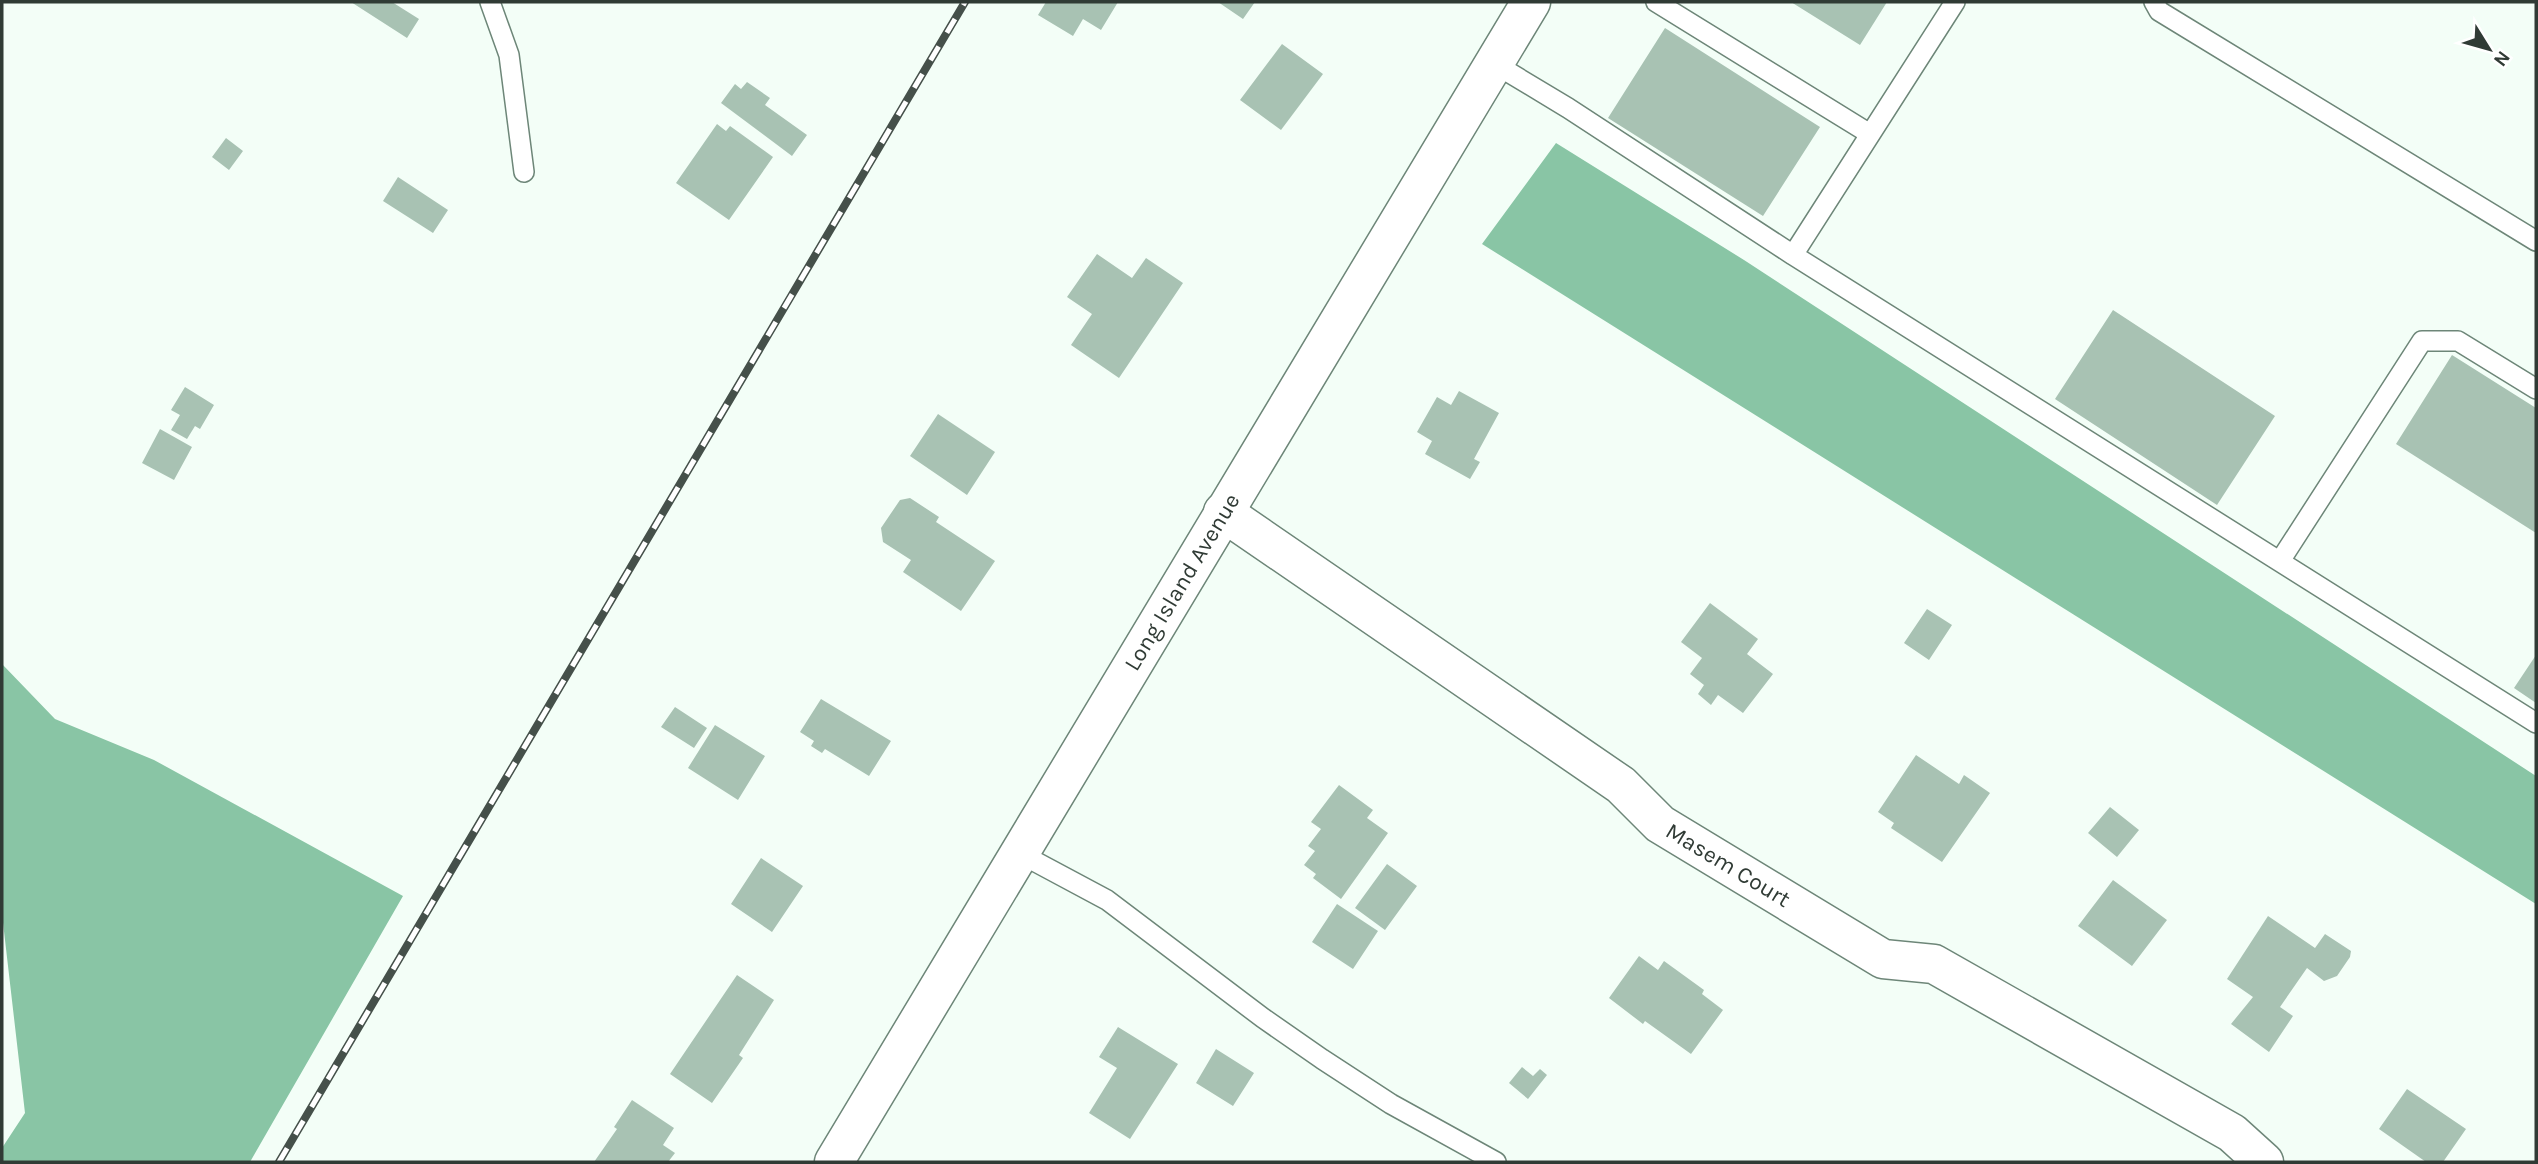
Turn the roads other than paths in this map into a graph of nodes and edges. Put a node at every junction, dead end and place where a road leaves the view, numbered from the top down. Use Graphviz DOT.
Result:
graph roads {
  1 [pos="490,2"];
  2 [pos="1531,2"];
  3 [pos="1656,2"];
  4 [pos="1955,2"];
  5 [pos="2154,2"];
  6 [pos="1495,64"];
  7 [pos="1870,135"];
  8 [pos="524,172"];
  9 [pos="2536,241"];
  10 [pos="1793,255"];
  11 [pos="2536,389"];
  12 [pos="1223,512"];
  13 [pos="2280,561"];
  14 [pos="2536,723"];
  15 [pos="1019,853"];
  16 [pos="834,1162"];
  17 [pos="1496,1162"];
  18 [pos="2264,1162"];
  1 -- 8 [label="lane"];
  2 -- 6 [label="street, Long Island Avenue"];
  3 -- 7 [label="lane"];
  4 -- 7 [label="lane"];
  5 -- 9 [label="lane"];
  6 -- 10 [label="lane"];
  6 -- 12 [label="street, Long Island Avenue"];
  7 -- 10 [label="lane"];
  10 -- 13 [label="lane"];
  11 -- 13 [label="lane"];
  12 -- 15 [label="street, Long Island Avenue"];
  12 -- 18 [label="street, Masem Court"];
  13 -- 14 [label="lane"];
  15 -- 16 [label="street, Long Island Avenue"];
  15 -- 17 [label="lane"];
}
